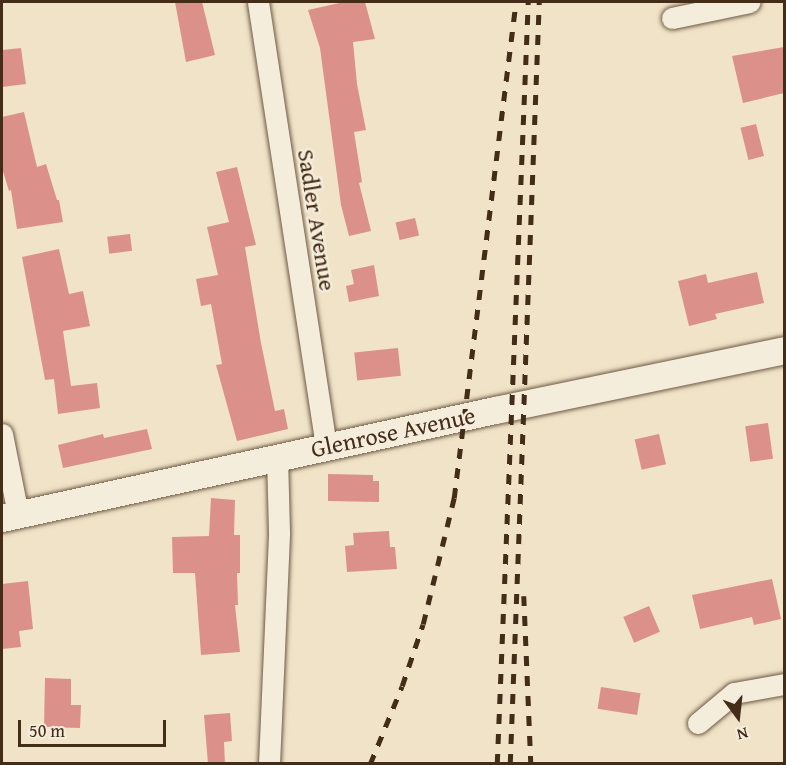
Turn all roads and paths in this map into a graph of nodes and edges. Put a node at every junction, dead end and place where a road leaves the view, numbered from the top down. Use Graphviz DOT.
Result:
graph roads {
  1 [pos="258,2"];
  2 [pos="749,2"];
  3 [pos="672,18"];
  4 [pos="784,350"];
  5 [pos="2,434"];
  6 [pos="326,446"];
  7 [pos="277,457"];
  8 [pos="10,516"];
  9 [pos="784,684"];
  10 [pos="698,723"];
  11 [pos="269,764"];
  1 -- 6 [label="street, Sadler Avenue"];
  2 -- 3 [label="street"];
  4 -- 6 [label="street, Glenrose Avenue"];
  5 -- 8 [label="street"];
  6 -- 7 [label="street, Glenrose Avenue"];
  7 -- 8 [label="street, Glenrose Avenue"];
  7 -- 11 [label="street"];
  9 -- 10 [label="street"];
}
